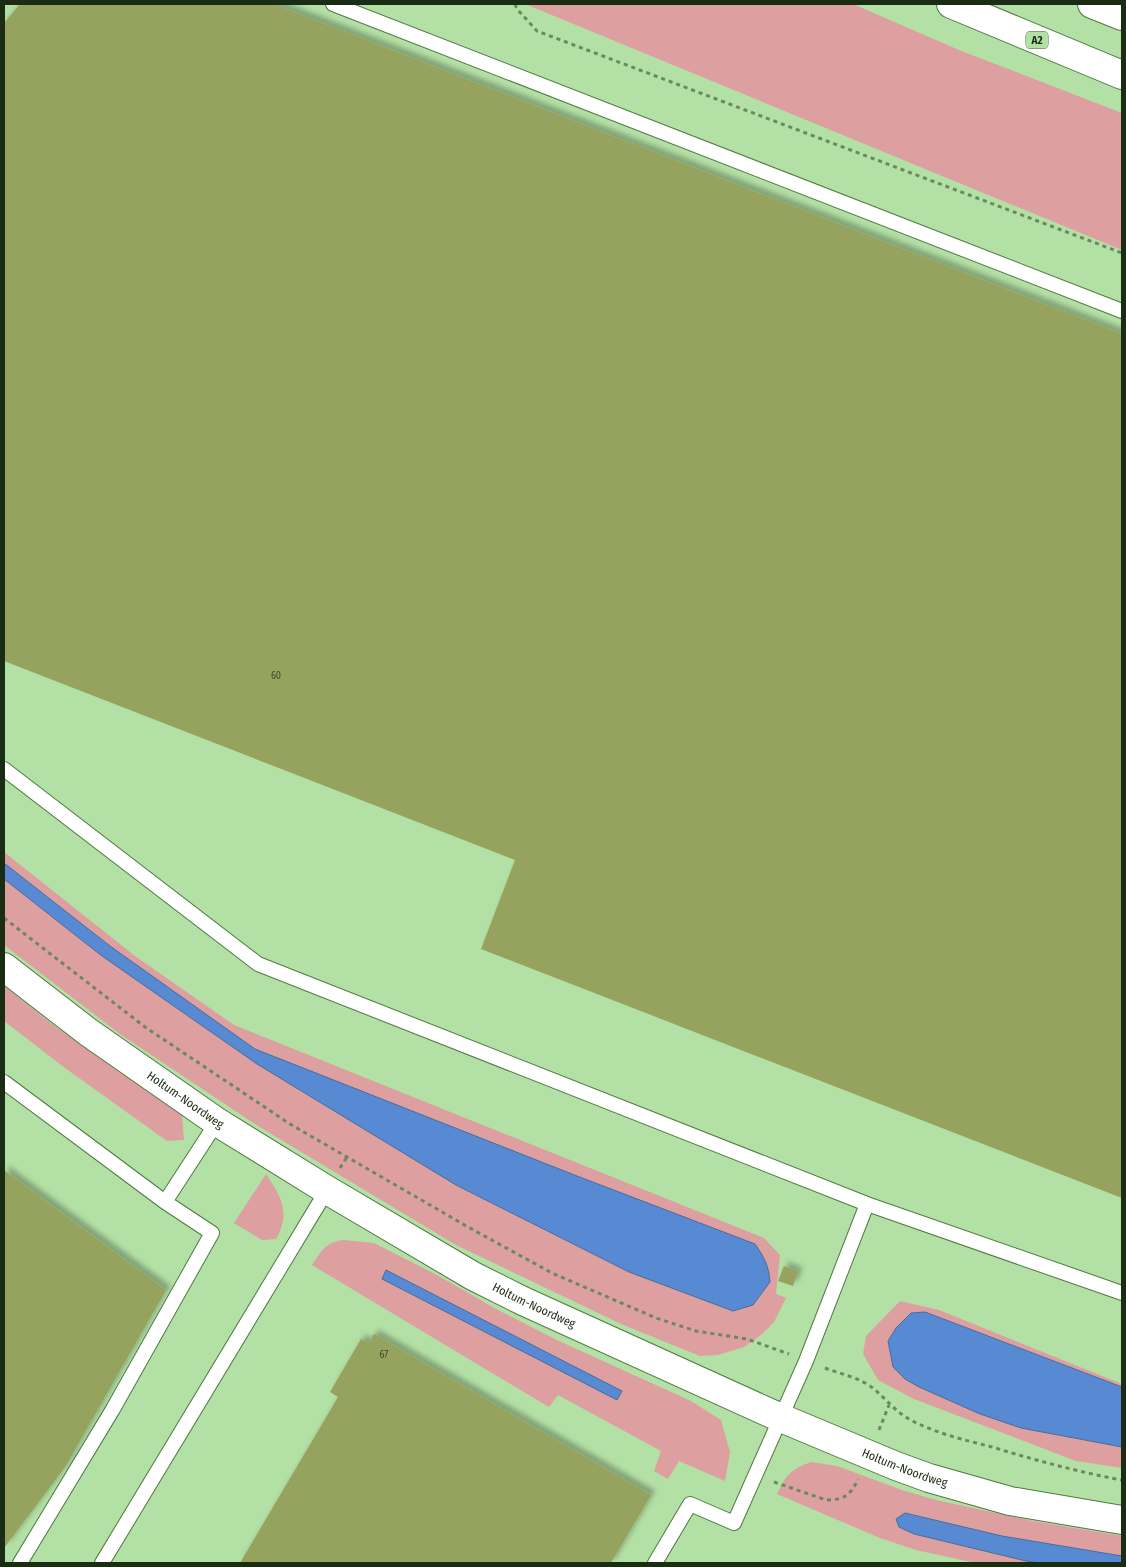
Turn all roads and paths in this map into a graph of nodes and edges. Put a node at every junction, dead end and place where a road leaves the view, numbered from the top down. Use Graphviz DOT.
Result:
graph roads {
  1 [pos="334,4"];
  2 [pos="515,4"];
  3 [pos="951,4"];
  4 [pos="1092,4"];
  5 [pos="1122,16"];
  6 [pos="1122,75"];
  7 [pos="1122,253"];
  8 [pos="1122,311"];
  9 [pos="4,769"];
  10 [pos="4,918"];
  11 [pos="4,967"];
  12 [pos="4,1082"];
  13 [pos="217,1122"];
  14 [pos="327,1190"];
  15 [pos="165,1202"];
  16 [pos="867,1204"];
  17 [pos="1122,1293"];
  18 [pos="735,1338"];
  19 [pos="889,1405"];
  20 [pos="782,1418"];
  21 [pos="1122,1480"];
  22 [pos="1122,1520"];
  23 [pos="20,1563"];
  24 [pos="102,1563"];
  25 [pos="655,1563"];
  1 -- 8 [label="lane"];
  2 -- 7 [label="path"];
  3 -- 6 [label="main road, A2"];
  4 -- 5 [label="main road"];
  9 -- 16 [label="lane"];
  10 -- 18 [label="path"];
  11 -- 13 [label="main road, Holtum-Noordweg"];
  12 -- 15 [label="lane"];
  13 -- 14 [label="main road, Holtum-Noordweg"];
  13 -- 15 [label="lane"];
  14 -- 20 [label="main road, Holtum-Noordweg"];
  14 -- 24 [label="lane"];
  15 -- 23 [label="lane"];
  16 -- 17 [label="lane"];
  16 -- 20 [label="lane"];
  19 -- 21 [label="path"];
  20 -- 22 [label="main road, Holtum-Noordweg"];
  20 -- 25 [label="lane"];
}
